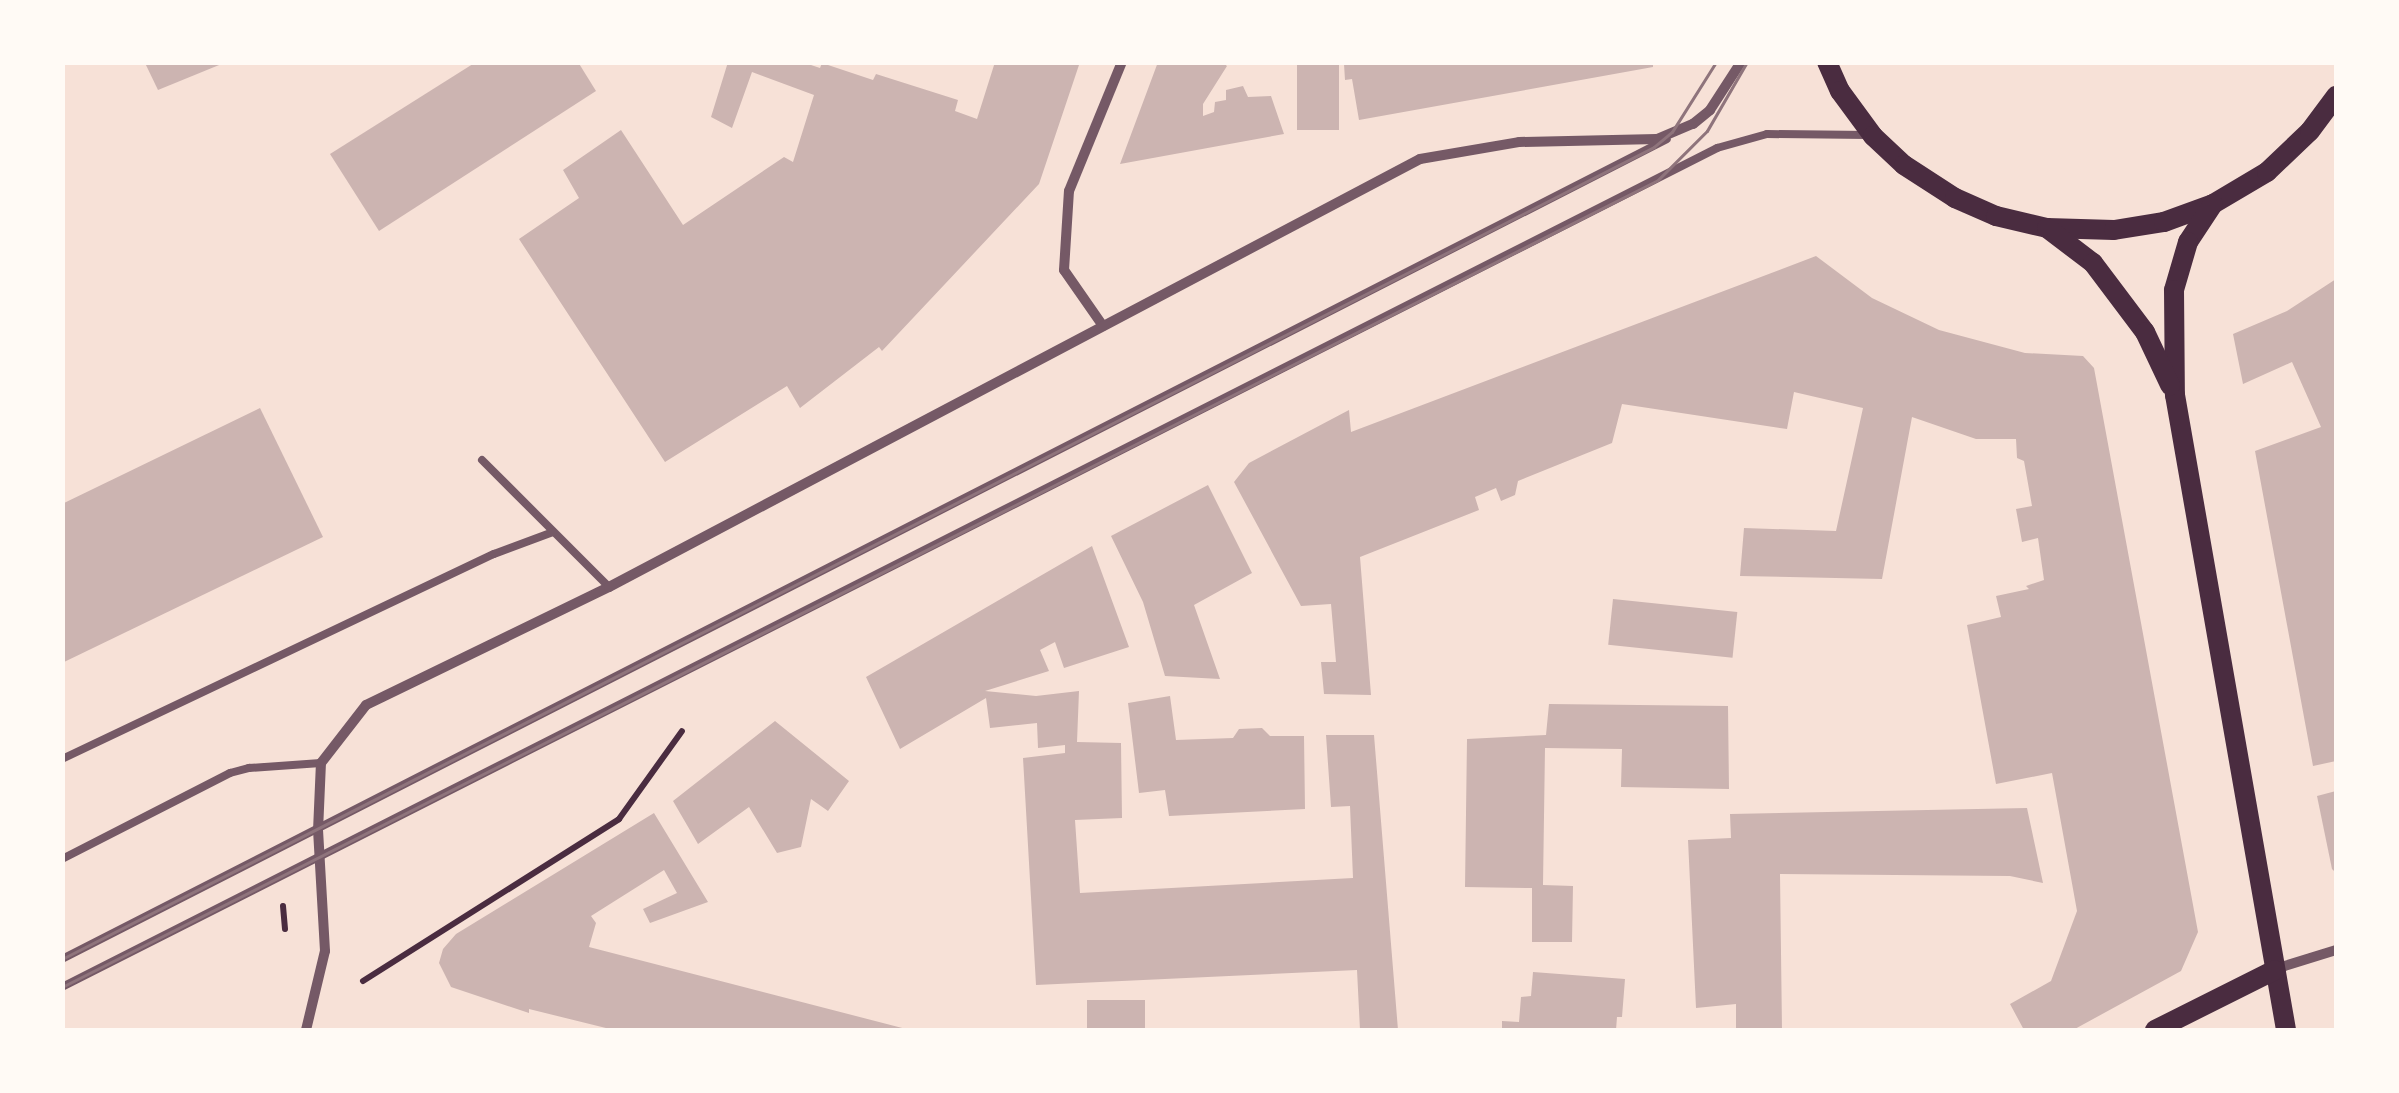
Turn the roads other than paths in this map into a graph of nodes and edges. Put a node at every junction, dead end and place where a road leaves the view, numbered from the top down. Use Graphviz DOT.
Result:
graph roads {
  1 [pos="1122,62"];
  2 [pos="1741,62"];
  3 [pos="1827,62"];
  4 [pos="2336,96"];
  5 [pos="1693,124"];
  6 [pos="1873,136"];
  7 [pos="2213,204"];
  8 [pos="2047,228"];
  9 [pos="1103,326"];
  10 [pos="2175,395"];
  11 [pos="482,460"];
  12 [pos="554,532"];
  13 [pos="609,586"];
  14 [pos="62,759"];
  15 [pos="321,763"];
  16 [pos="318,831"];
  17 [pos="318,857"];
  18 [pos="62,859"];
  19 [pos="2336,950"];
  20 [pos="62,959"];
  21 [pos="2274,970"];
  22 [pos="62,986"];
  23 [pos="306,1030"];
  24 [pos="2154,1030"];
  25 [pos="2286,1030"];
  1 -- 9 [label="street"];
  2 -- 5 [label="street"];
  3 -- 6 [label="main road"];
  4 -- 7 [label="main road"];
  5 -- 9 [label="street"];
  5 -- 16 [label="lane"];
  6 -- 8 [label="main road"];
  6 -- 17 [label="lane"];
  7 -- 8 [label="main road"];
  7 -- 10 [label="main road"];
  8 -- 10 [label="main road"];
  9 -- 13 [label="street"];
  10 -- 21 [label="main road"];
  11 -- 12 [label="lane"];
  12 -- 13 [label="lane"];
  12 -- 14 [label="lane"];
  13 -- 15 [label="street"];
  15 -- 16 [label="street"];
  15 -- 18 [label="lane"];
  16 -- 17 [label="street"];
  16 -- 20 [label="lane"];
  17 -- 22 [label="lane"];
  17 -- 23 [label="street"];
  19 -- 21 [label="street"];
  21 -- 24 [label="main road"];
  21 -- 25 [label="main road"];
}
